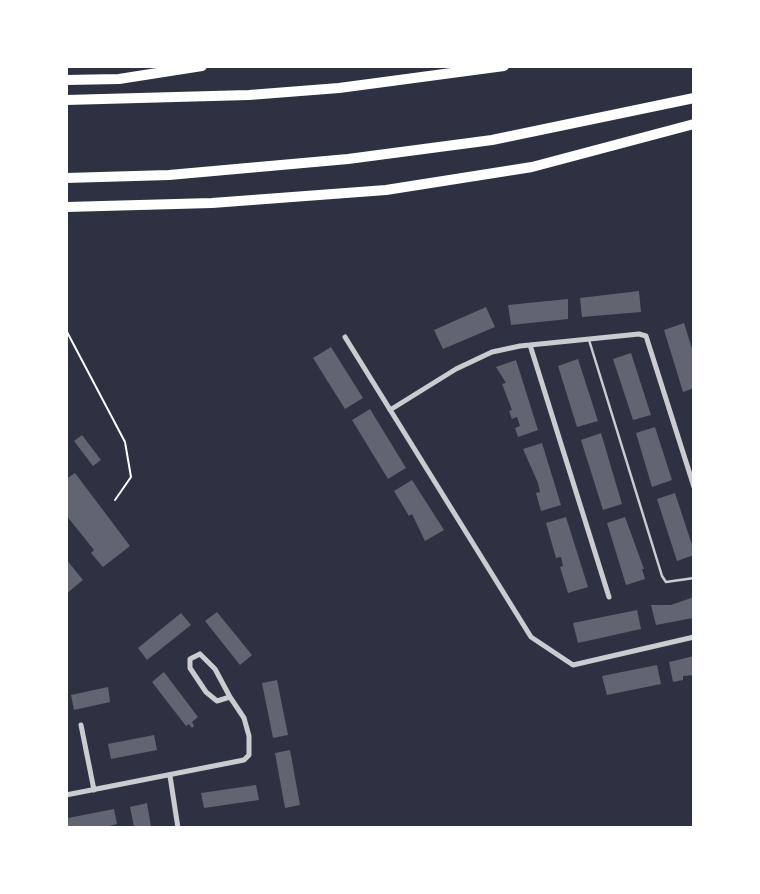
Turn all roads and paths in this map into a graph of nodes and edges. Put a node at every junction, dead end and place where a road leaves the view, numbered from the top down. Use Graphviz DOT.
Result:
graph roads {
  1 [pos="202,66"];
  2 [pos="504,66"];
  3 [pos="66,80"];
  4 [pos="694,98"];
  5 [pos="66,100"];
  6 [pos="694,125"];
  7 [pos="66,178"];
  8 [pos="66,207"];
  9 [pos="66,330"];
  10 [pos="345,337"];
  11 [pos="589,340"];
  12 [pos="530,345"];
  13 [pos="390,410"];
  14 [pos="694,487"];
  15 [pos="115,500"];
  16 [pos="694,578"];
  17 [pos="609,597"];
  18 [pos="694,637"];
  19 [pos="230,696"];
  20 [pos="81,725"];
  21 [pos="170,776"];
  22 [pos="94,790"];
  23 [pos="66,795"];
  24 [pos="178,828"];
  1 -- 3 [label="highway"];
  2 -- 5 [label="highway"];
  4 -- 7 [label="highway"];
  6 -- 8 [label="highway"];
  9 -- 15 [label="path"];
  10 -- 13 [label="street"];
  11 -- 12 [label="street"];
  11 -- 14 [label="street"];
  11 -- 16 [label="lane"];
  12 -- 13 [label="street"];
  12 -- 17 [label="street"];
  13 -- 18 [label="street"];
  19 -- 19 [label="street"];
  19 -- 21 [label="street"];
  20 -- 22 [label="street"];
  21 -- 22 [label="street"];
  21 -- 24 [label="street"];
  22 -- 23 [label="street"];
}
